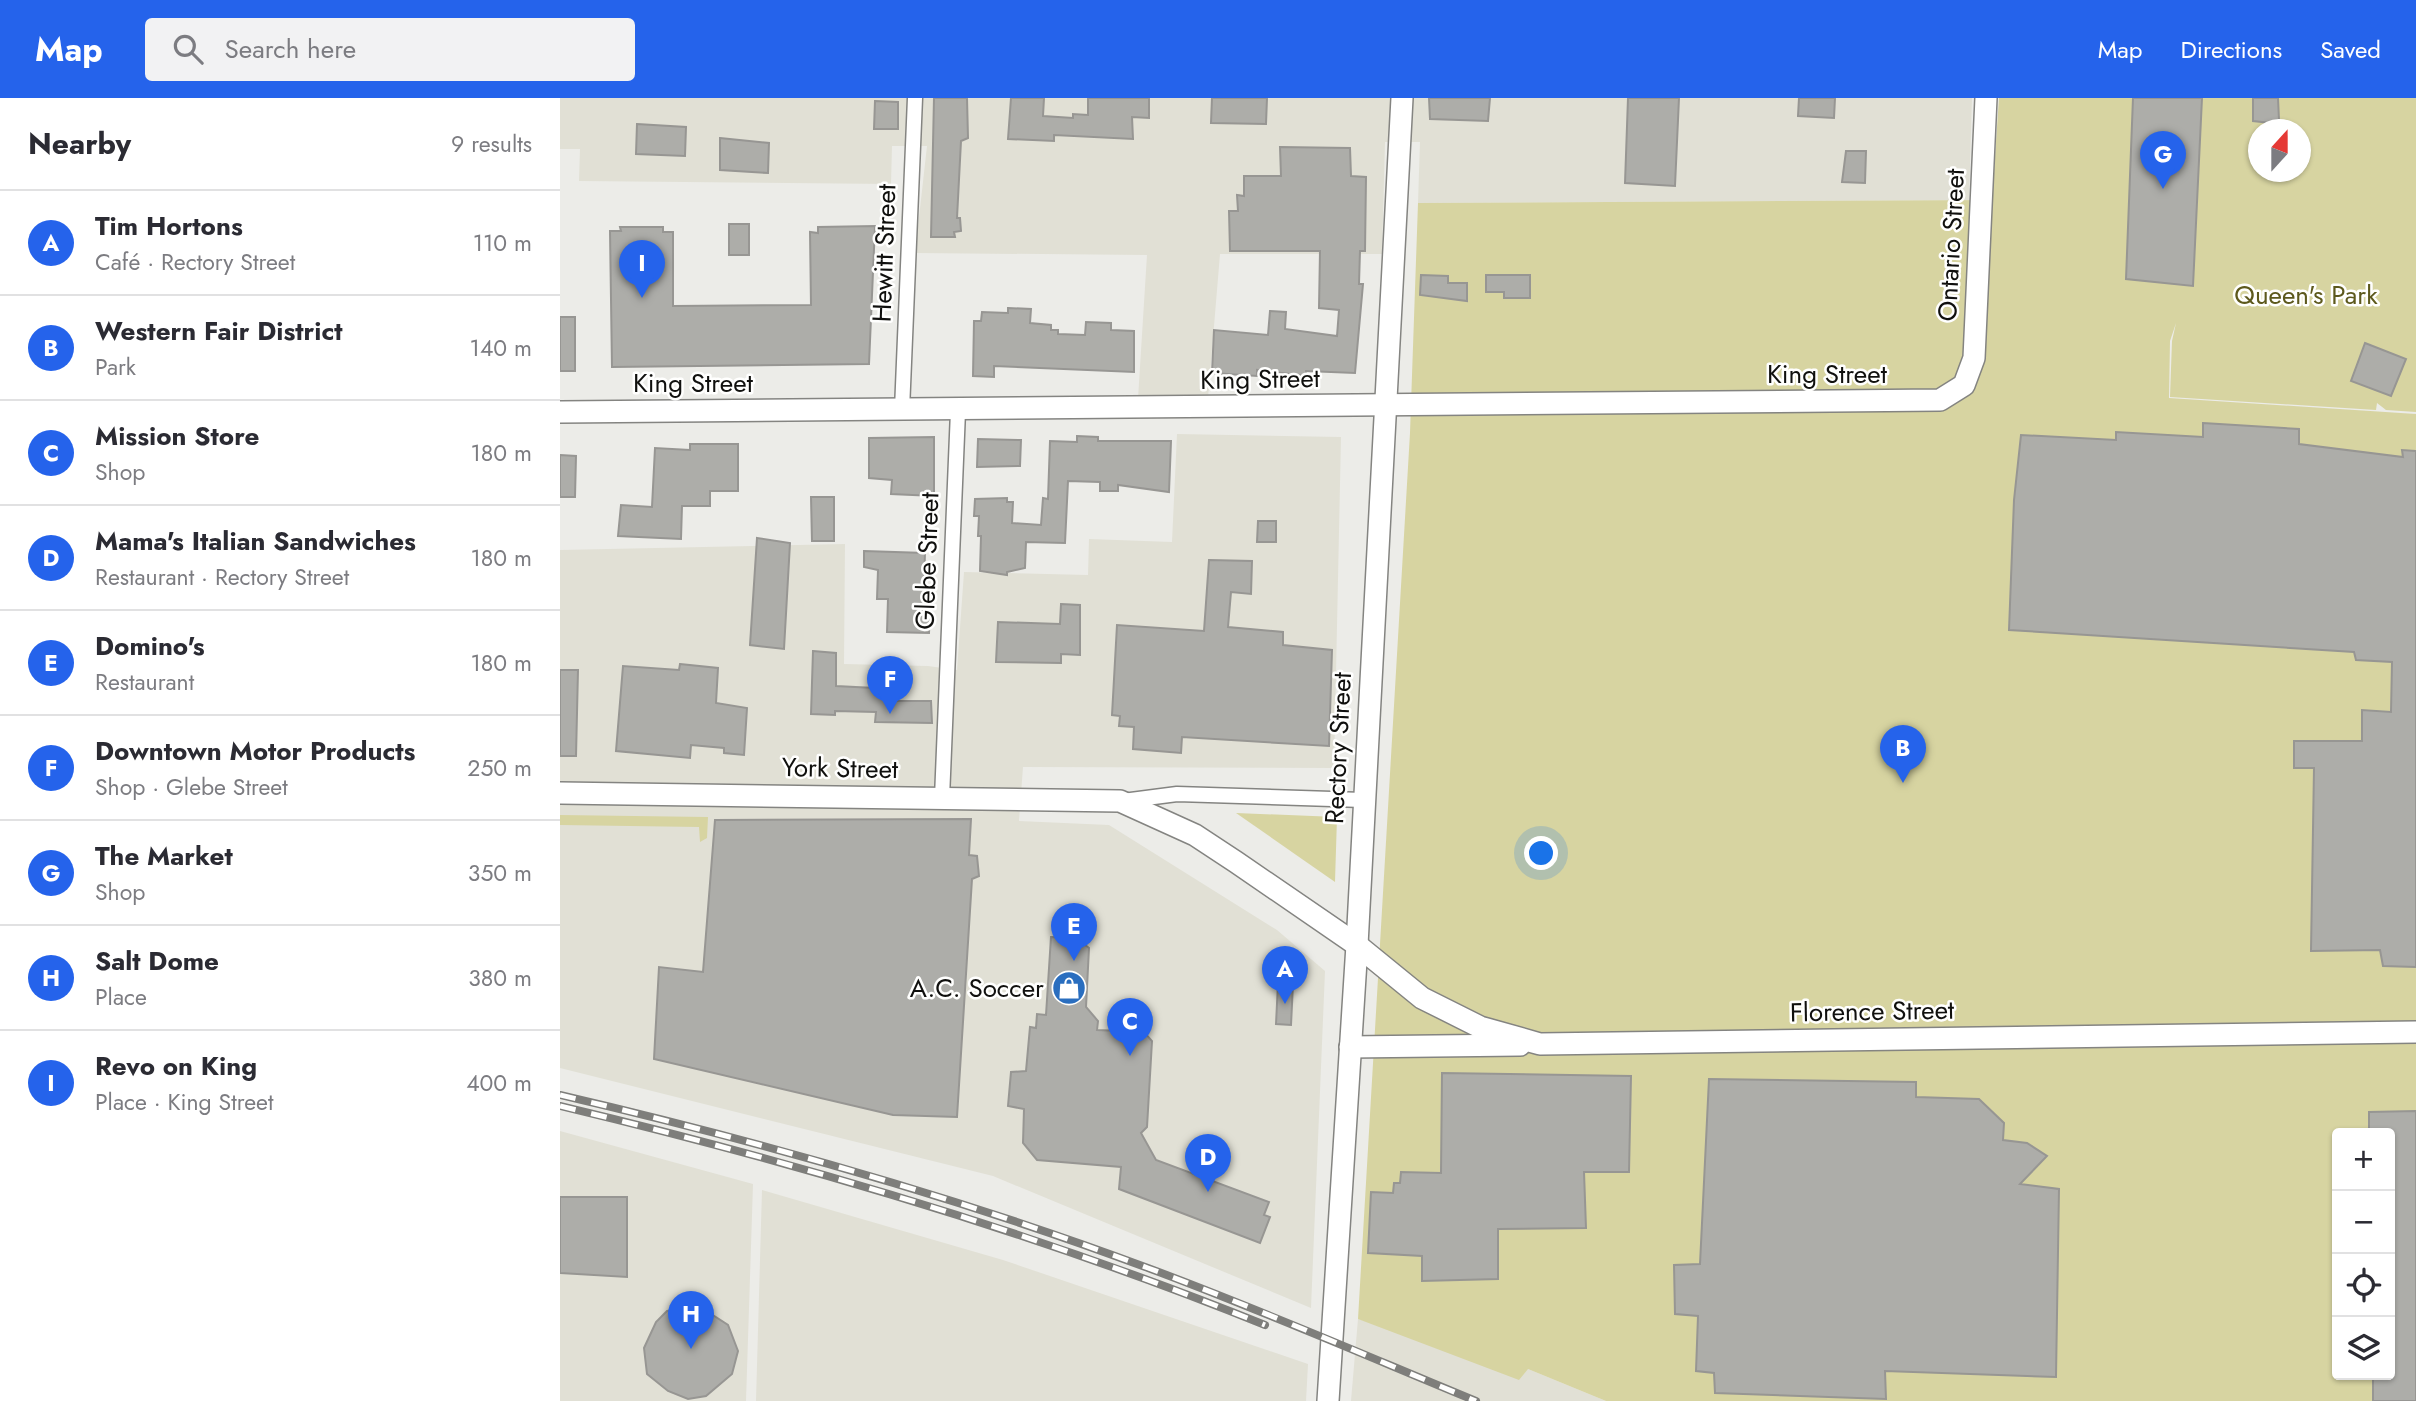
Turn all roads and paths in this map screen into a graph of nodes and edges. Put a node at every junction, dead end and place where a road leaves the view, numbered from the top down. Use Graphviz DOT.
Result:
graph roads {
  1 [pos="915,98"];
  2 [pos="1402,98"];
  3 [pos="1986,98"];
  4 [pos="1958,391"];
  5 [pos="1387,406"];
  6 [pos="902,410"];
  7 [pos="958,411"];
  8 [pos="560,412"];
  9 [pos="560,793"];
  10 [pos="942,798"];
  11 [pos="1363,800"];
  12 [pos="1119,801"];
  13 [pos="1357,945"];
  14 [pos="2416,1032"];
  15 [pos="1540,1044"];
  16 [pos="1350,1047"];
  17 [pos="1328,1401"];
  1 -- 6 [label="street, Hewitt Street"];
  2 -- 5 [label="street, Rectory Street"];
  3 -- 4 [label="street, Ontario Street"];
  4 -- 5 [label="street, King Street"];
  5 -- 7 [label="street, King Street"];
  5 -- 11 [label="street, Rectory Street"];
  6 -- 7 [label="street, King Street"];
  6 -- 8 [label="street, King Street"];
  7 -- 10 [label="street, Glebe Street"];
  9 -- 10 [label="street, York Street"];
  10 -- 12 [label="street, York Street"];
  11 -- 12 [label="street, York Street"];
  11 -- 13 [label="street, Rectory Street"];
  12 -- 13 [label="street, York Street"];
  13 -- 15 [label="street, Florence Street"];
  13 -- 16 [label="street, Rectory Street"];
  14 -- 15 [label="street, Florence Street"];
  15 -- 16 [label="street"];
  16 -- 17 [label="street, Rectory Street"];
}
